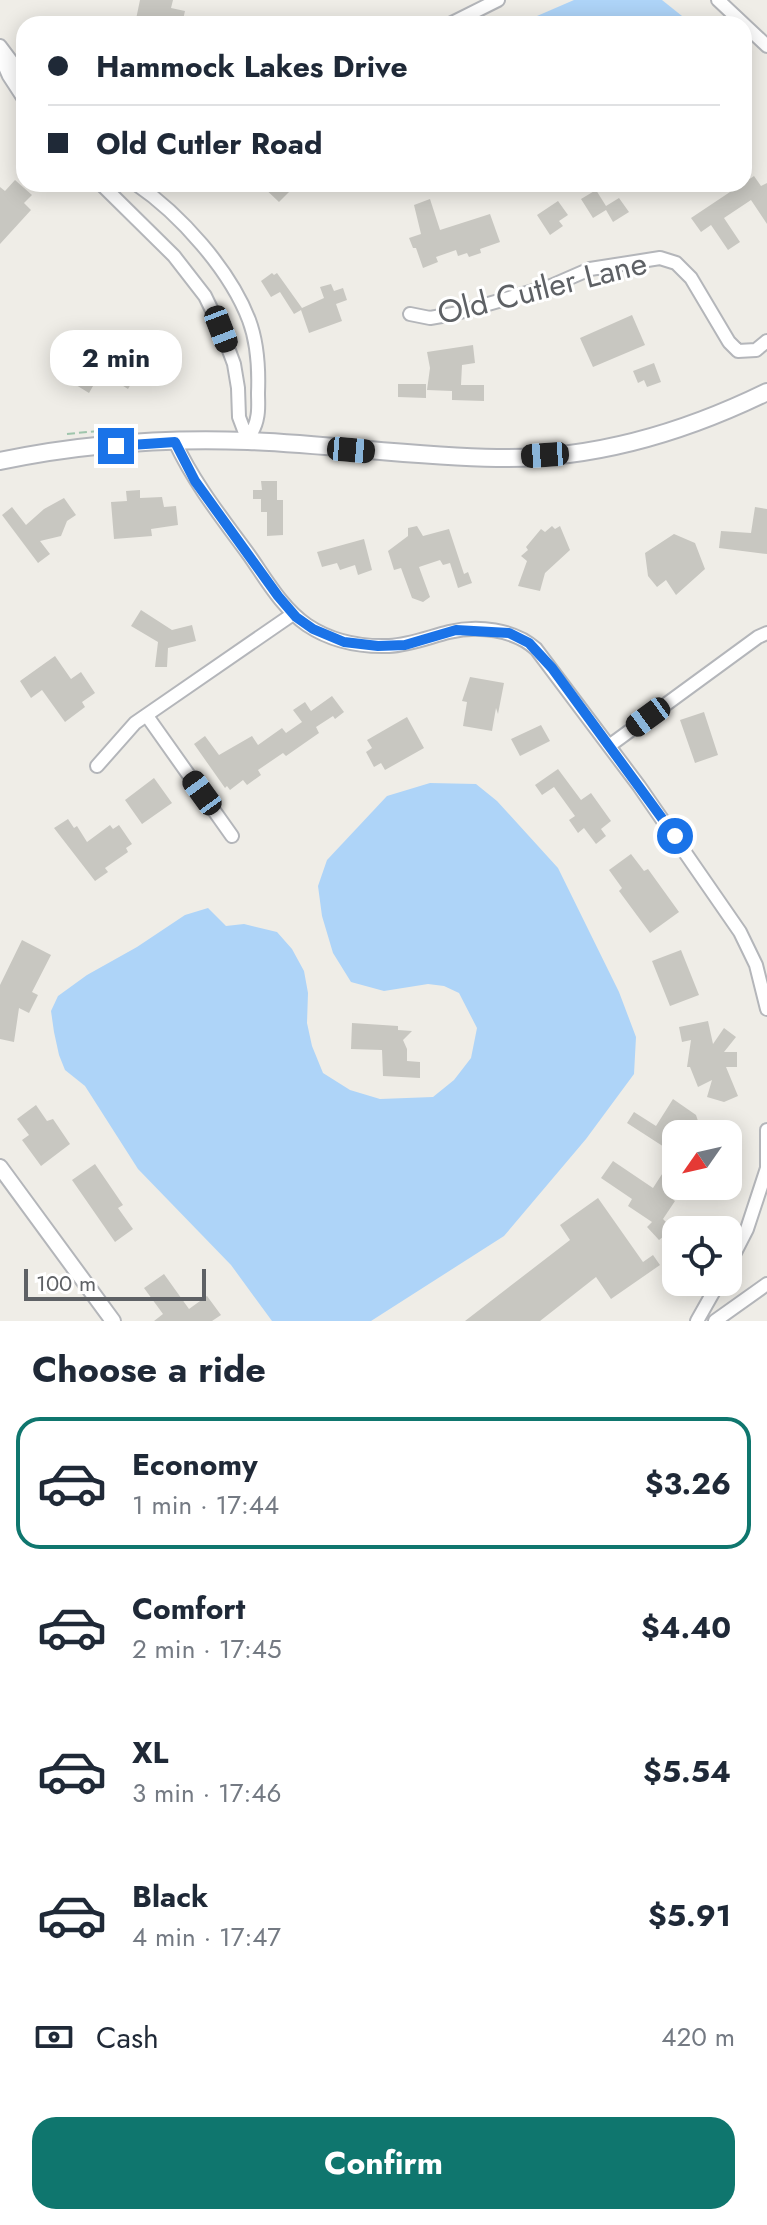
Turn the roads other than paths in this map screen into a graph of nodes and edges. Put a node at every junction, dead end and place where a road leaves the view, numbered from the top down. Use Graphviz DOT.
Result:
graph roads {
  1 [pos="498,0"];
  2 [pos="718,0"];
  3 [pos="466,16"];
  4 [pos="735,16"];
  5 [pos="752,32"];
  6 [pos="0,46"];
  7 [pos="767,46"];
  8 [pos="0,55"];
  9 [pos="16,67"];
  10 [pos="16,87"];
  11 [pos="109,192"];
  12 [pos="147,192"];
  13 [pos="221,271"];
  14 [pos="198,285"];
  15 [pos="410,314"];
  16 [pos="767,341"];
  17 [pos="767,392"];
  18 [pos="248,441"];
  19 [pos="175,442"];
  20 [pos="0,461"];
  21 [pos="293,614"];
  22 [pos="767,633"];
  23 [pos="147,716"];
  24 [pos="609,746"];
  25 [pos="97,766"];
  26 [pos="232,836"];
  27 [pos="767,1009"];
  28 [pos="767,1130"];
  29 [pos="0,1167"];
  30 [pos="767,1167"];
  31 [pos="742,1237"];
  32 [pos="767,1284"];
  33 [pos="711,1296"];
  34 [pos="113,1321"];
  35 [pos="697,1321"];
  36 [pos="715,1321"];
  1 -- 3 [label="street"];
  2 -- 4 [label="street"];
  5 -- 7 [label="street"];
  6 -- 8 [label="street"];
  6 -- 9 [label="street"];
  8 -- 10 [label="street"];
  11 -- 14 [label="street"];
  12 -- 13 [label="street"];
  13 -- 14 [label="street"];
  13 -- 18 [label="street"];
  14 -- 18 [label="street"];
  15 -- 16 [label="street, Old Cutler Lane"];
  17 -- 18 [label="main road"];
  18 -- 19 [label="main road"];
  19 -- 20 [label="main road"];
  19 -- 21 [label="street"];
  21 -- 23 [label="street"];
  21 -- 24 [label="street"];
  22 -- 24 [label="street"];
  23 -- 25 [label="street"];
  23 -- 26 [label="street"];
  24 -- 27 [label="street"];
  28 -- 30 [label="street"];
  29 -- 34 [label="street"];
  30 -- 31 [label="street"];
  32 -- 36 [label="street"];
  33 -- 35 [label="street"];
}
